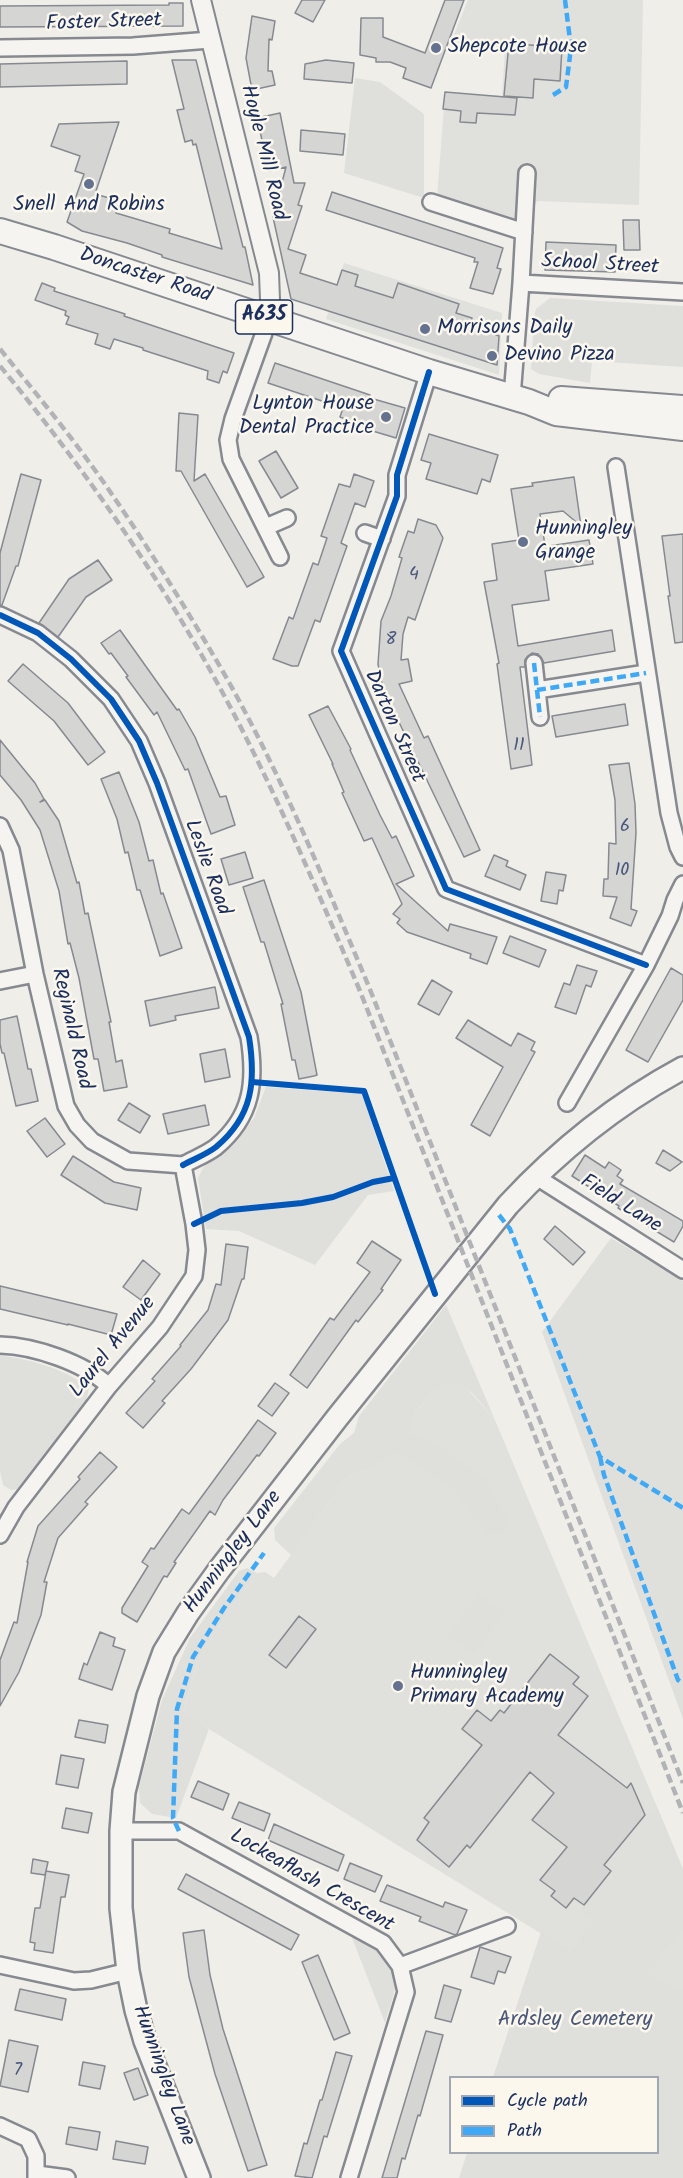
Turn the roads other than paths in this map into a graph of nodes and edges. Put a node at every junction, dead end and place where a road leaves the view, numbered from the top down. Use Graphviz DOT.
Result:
graph roads {
  1 [pos="201,0"];
  2 [pos="210,40"];
  3 [pos="0,48"];
  4 [pos="527,173"];
  5 [pos="431,202"];
  6 [pos="0,231"];
  7 [pos="524,232"];
  8 [pos="521,283"];
  9 [pos="683,292"];
  10 [pos="268,319"];
  11 [pos="429,372"];
  12 [pos="520,399"];
  13 [pos="683,408"];
  14 [pos="683,428"];
  15 [pos="616,467"];
  16 [pos="287,518"];
  17 [pos="266,527"];
  18 [pos="365,533"];
  19 [pos="382,539"];
  20 [pos="280,557"];
  21 [pos="0,615"];
  22 [pos="534,663"];
  23 [pos="646,673"];
  24 [pos="537,690"];
  25 [pos="540,717"];
  26 [pos="0,826"];
  27 [pos="683,857"];
  28 [pos="683,884"];
  29 [pos="646,965"];
  30 [pos="35,974"];
  31 [pos="0,981"];
  32 [pos="683,1068"];
  33 [pos="567,1103"];
  34 [pos="183,1165"];
  35 [pos="535,1176"];
  36 [pos="683,1270"];
  37 [pos="0,1345"];
  38 [pos="110,1386"];
  39 [pos="0,1535"];
  40 [pos="121,1831"];
  41 [pos="507,1926"];
  42 [pos="0,1966"];
  43 [pos="400,1966"];
  44 [pos="128,1971"];
  45 [pos="0,2126"];
  46 [pos="37,2176"];
  47 [pos="67,2178"];
  48 [pos="199,2178"];
  49 [pos="349,2178"];
  1 -- 2 [label="street, Hoyle Mill Road"];
  2 -- 3 [label="street, Foster Street"];
  2 -- 10 [label="street, Hoyle Mill Road"];
  4 -- 7 [label="street"];
  5 -- 7 [label="street"];
  6 -- 10 [label="highway, Doncaster Road / A635"];
  7 -- 8 [label="street"];
  8 -- 9 [label="street, School Street"];
  8 -- 12 [label="street, School Street"];
  10 -- 11 [label="highway, Doncaster Road / A635"];
  10 -- 17 [label="street"];
  11 -- 12 [label="highway, Doncaster Road / A635"];
  11 -- 19 [label="street, Darton Street"];
  12 -- 13 [label="highway, Doncaster Road / A635"];
  12 -- 14 [label="highway, Doncaster Road / A635"];
  15 -- 23 [label="street"];
  16 -- 17 [label="street"];
  17 -- 20 [label="street"];
  18 -- 19 [label="street"];
  19 -- 29 [label="street, Darton Street"];
  21 -- 34 [label="street, Leslie Road"];
  22 -- 24 [label="street"];
  23 -- 24 [label="street"];
  23 -- 27 [label="street"];
  24 -- 25 [label="street"];
  26 -- 30 [label="street, Reginald Road"];
  28 -- 29 [label="street"];
  29 -- 33 [label="street"];
  30 -- 31 [label="street"];
  30 -- 34 [label="street, Reginald Road"];
  32 -- 35 [label="main road, Hunningley Lane"];
  34 -- 38 [label="street, Laurel Avenue"];
  35 -- 36 [label="street, Field Lane"];
  35 -- 40 [label="main road, Hunningley Lane"];
  37 -- 38 [label="street"];
  38 -- 39 [label="street, Laurel Avenue"];
  40 -- 43 [label="street, Lockeaflash Crescent"];
  40 -- 44 [label="main road, Hunningley Lane"];
  41 -- 43 [label="street"];
  42 -- 44 [label="street"];
  43 -- 49 [label="street, Lockeaflash Crescent"];
  44 -- 48 [label="main road, Hunningley Lane"];
  45 -- 46 [label="street"];
  46 -- 47 [label="street"];
}
